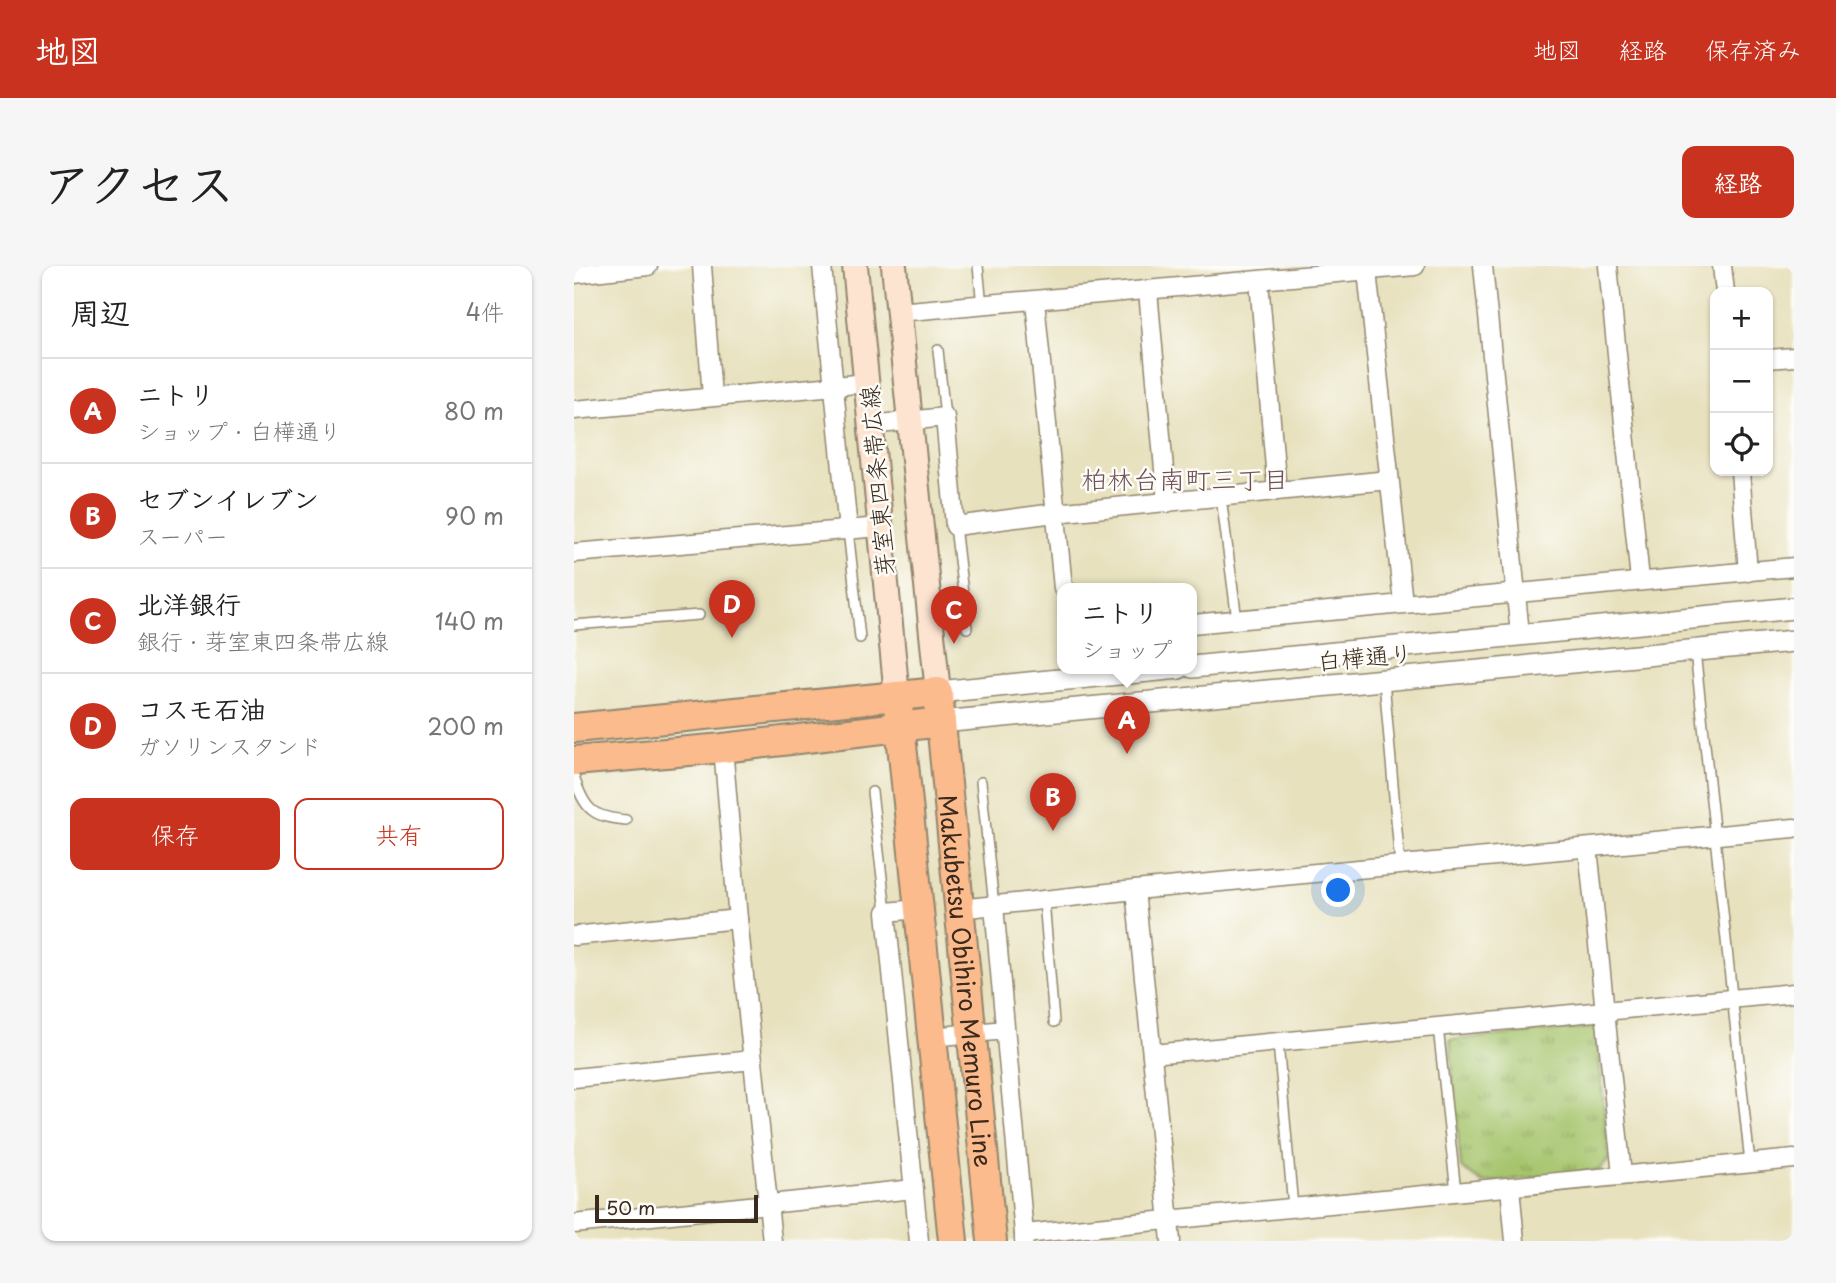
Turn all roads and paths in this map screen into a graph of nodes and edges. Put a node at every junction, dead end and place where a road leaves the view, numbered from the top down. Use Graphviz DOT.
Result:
graph roads {
  1 [pos="648,266"];
  2 [pos="702,266"];
  3 [pos="822,266"];
  4 [pos="855,266"];
  5 [pos="894,266"];
  6 [pos="978,266"];
  7 [pos="1415,266"];
  8 [pos="1483,266"];
  9 [pos="1608,266"];
  10 [pos="1723,266"];
  11 [pos="1367,271"];
  12 [pos="574,274"];
  13 [pos="1259,281"];
  14 [pos="1725,287"];
  15 [pos="1148,292"];
  16 [pos="1035,301"];
  17 [pos="982,306"];
  18 [pos="898,312"];
  19 [pos="938,350"];
  20 [pos="1794,357"];
  21 [pos="1773,359"];
  22 [pos="867,383"];
  23 [pos="834,386"];
  24 [pos="712,397"];
  25 [pos="574,410"];
  26 [pos="945,417"];
  27 [pos="910,420"];
  28 [pos="871,425"];
  29 [pos="1740,476"];
  30 [pos="1389,480"];
  31 [pos="1277,491"];
  32 [pos="1222,497"];
  33 [pos="1167,503"];
  34 [pos="1055,513"];
  35 [pos="955,526"];
  36 [pos="880,527"];
  37 [pos="848,530"];
  38 [pos="574,552"];
  39 [pos="1794,567"];
  40 [pos="1748,572"];
  41 [pos="1640,580"];
  42 [pos="1062,583"];
  43 [pos="1516,592"];
  44 [pos="1403,603"];
  45 [pos="1794,608"];
  46 [pos="699,615"];
  47 [pos="1237,620"];
  48 [pos="1197,624"];
  49 [pos="574,625"];
  50 [pos="967,628"];
  51 [pos="1520,634"];
  52 [pos="860,638"];
  53 [pos="1794,641"];
  54 [pos="1695,651"];
  55 [pos="1197,666"];
  56 [pos="1119,674"];
  57 [pos="1384,681"];
  58 [pos="939,692"];
  59 [pos="897,696"];
  60 [pos="941,722"];
  61 [pos="901,726"];
  62 [pos="574,728"];
  63 [pos="723,747"];
  64 [pos="574,761"];
  65 [pos="574,777"];
  66 [pos="981,782"];
  67 [pos="872,792"];
  68 [pos="626,820"];
  69 [pos="1794,828"];
  70 [pos="1715,836"];
  71 [pos="1588,848"];
  72 [pos="1400,865"];
  73 [pos="1135,890"];
  74 [pos="1044,900"];
  75 [pos="994,906"];
  76 [pos="919,909"];
  77 [pos="959,909"];
  78 [pos="886,912"];
  79 [pos="738,919"];
  80 [pos="574,936"];
  81 [pos="1794,993"];
  82 [pos="1733,999"];
  83 [pos="1607,1012"];
  84 [pos="1054,1022"];
  85 [pos="1438,1027"];
  86 [pos="1005,1030"];
  87 [pos="972,1033"];
  88 [pos="932,1037"];
  89 [pos="1278,1043"];
  90 [pos="1152,1054"];
  91 [pos="753,1060"];
  92 [pos="574,1077"];
  93 [pos="1794,1159"];
  94 [pos="1751,1163"];
  95 [pos="1622,1175"];
  96 [pos="1510,1187"];
  97 [pos="914,1189"];
  98 [pos="1456,1192"];
  99 [pos="768,1202"];
  100 [pos="1293,1207"];
  101 [pos="1169,1219"];
  102 [pos="574,1224"];
  103 [pos="1024,1237"];
  104 [pos="772,1241"];
  105 [pos="919,1241"];
  106 [pos="953,1241"];
  107 [pos="992,1241"];
  108 [pos="1171,1241"];
  109 [pos="1515,1241"];
  1 -- 12 [label="street"];
  2 -- 24 [label="street"];
  3 -- 23 [label="street"];
  4 -- 22 [label="main road, 芽室東四条帯広線"];
  5 -- 18 [label="main road, 芽室東四条帯広線"];
  6 -- 17 [label="lane"];
  7 -- 11 [label="street"];
  8 -- 43 [label="street"];
  9 -- 41 [label="street"];
  10 -- 14 [label="street"];
  11 -- 13 [label="street"];
  11 -- 30 [label="street"];
  13 -- 15 [label="street"];
  13 -- 31 [label="street"];
  15 -- 16 [label="street"];
  15 -- 33 [label="street"];
  16 -- 17 [label="street"];
  16 -- 34 [label="street"];
  17 -- 18 [label="street"];
  18 -- 27 [label="main road, 芽室東四条帯広線"];
  19 -- 26 [label="lane"];
  20 -- 21 [label="street"];
  22 -- 23 [label="street"];
  22 -- 28 [label="main road, 芽室東四条帯広線"];
  23 -- 24 [label="street"];
  23 -- 37 [label="street"];
  24 -- 25 [label="street"];
  26 -- 27 [label="street"];
  26 -- 35 [label="street"];
  27 -- 28 [label="street"];
  27 -- 58 [label="main road, 芽室東四条帯広線"];
  28 -- 36 [label="main road, 芽室東四条帯広線"];
  29 -- 40 [label="street"];
  30 -- 31 [label="street"];
  30 -- 44 [label="street"];
  31 -- 32 [label="street"];
  32 -- 33 [label="street"];
  32 -- 47 [label="lane"];
  33 -- 34 [label="street"];
  34 -- 35 [label="street"];
  34 -- 42 [label="street"];
  35 -- 50 [label="lane"];
  36 -- 37 [label="street"];
  36 -- 59 [label="main road, 芽室東四条帯広線"];
  37 -- 38 [label="street"];
  37 -- 52 [label="lane"];
  39 -- 40 [label="street"];
  40 -- 41 [label="street"];
  41 -- 43 [label="street"];
  43 -- 44 [label="street"];
  43 -- 51 [label="street"];
  44 -- 47 [label="street"];
  45 -- 51 [label="street, 白樺通り"];
  46 -- 49 [label="lane"];
  47 -- 48 [label="street"];
  51 -- 55 [label="street, 白樺通り"];
  53 -- 54 [label="street, 白樺通り"];
  54 -- 57 [label="street, 白樺通り"];
  54 -- 70 [label="lane"];
  56 -- 58 [label="street"];
  57 -- 60 [label="street, 白樺通り"];
  57 -- 72 [label="lane"];
  58 -- 59 [label="main road"];
  58 -- 60 [label="main road, Makubetsu Obihiro Memuro Line"];
  59 -- 61 [label="main road, Makubetsu Obihiro Memuro Line"];
  59 -- 62 [label="main road"];
  60 -- 61 [label="main road"];
  60 -- 77 [label="main road, Makubetsu Obihiro Memuro Line"];
  61 -- 63 [label="main road"];
  61 -- 76 [label="main road, Makubetsu Obihiro Memuro Line"];
  63 -- 64 [label="main road"];
  63 -- 79 [label="street"];
  65 -- 68 [label="lane"];
  66 -- 75 [label="lane"];
  67 -- 78 [label="lane"];
  69 -- 70 [label="street"];
  70 -- 71 [label="street"];
  70 -- 82 [label="lane"];
  71 -- 72 [label="street"];
  71 -- 83 [label="street"];
  72 -- 73 [label="street"];
  73 -- 74 [label="street"];
  73 -- 90 [label="street"];
  74 -- 75 [label="street"];
  74 -- 84 [label="lane"];
  75 -- 77 [label="street"];
  75 -- 86 [label="street"];
  76 -- 78 [label="street"];
  76 -- 88 [label="main road, Makubetsu Obihiro Memuro Line"];
  77 -- 87 [label="main road, Makubetsu Obihiro Memuro Line"];
  78 -- 97 [label="street"];
  79 -- 80 [label="street"];
  79 -- 91 [label="street"];
  81 -- 82 [label="street"];
  82 -- 83 [label="street"];
  82 -- 94 [label="lane"];
  83 -- 85 [label="street"];
  83 -- 95 [label="street"];
  85 -- 89 [label="street"];
  85 -- 98 [label="lane"];
  86 -- 87 [label="street"];
  86 -- 103 [label="street"];
  87 -- 88 [label="street"];
  87 -- 107 [label="main road, Makubetsu Obihiro Memuro Line"];
  88 -- 106 [label="main road, Makubetsu Obihiro Memuro Line"];
  89 -- 90 [label="street"];
  89 -- 100 [label="lane"];
  90 -- 101 [label="street"];
  91 -- 92 [label="street"];
  91 -- 99 [label="street"];
  93 -- 94 [label="street"];
  94 -- 95 [label="street"];
  95 -- 96 [label="street"];
  96 -- 98 [label="street"];
  96 -- 109 [label="street"];
  97 -- 99 [label="street"];
  97 -- 105 [label="street"];
  98 -- 100 [label="street"];
  99 -- 102 [label="street"];
  99 -- 104 [label="street"];
  100 -- 101 [label="street"];
  101 -- 103 [label="street"];
  101 -- 108 [label="street"];
}
